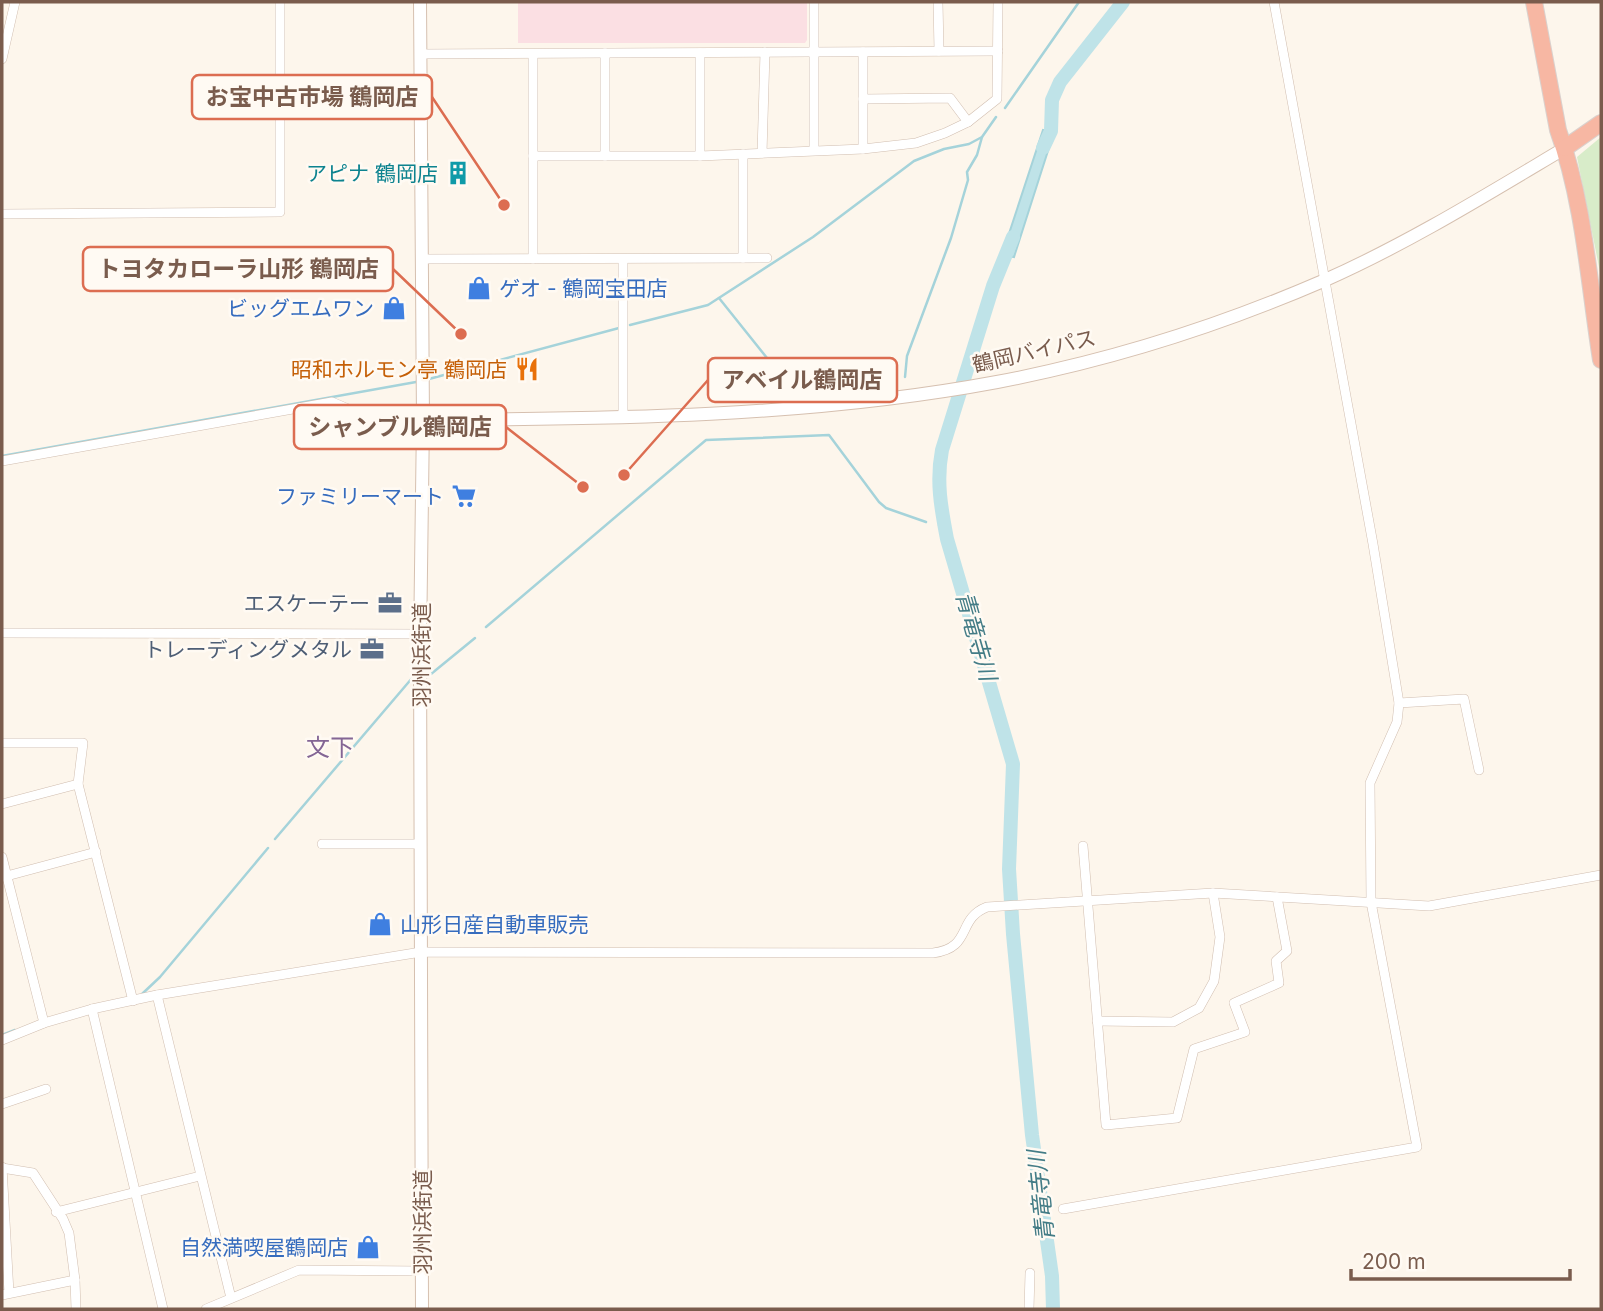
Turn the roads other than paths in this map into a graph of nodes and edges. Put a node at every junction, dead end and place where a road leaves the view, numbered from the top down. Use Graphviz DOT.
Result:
graph roads {
  1 [pos="15,2"];
  2 [pos="280,2"];
  3 [pos="420,2"];
  4 [pos="814,2"];
  5 [pos="938,2"];
  6 [pos="998,2"];
  7 [pos="1274,2"];
  8 [pos="1534,2"];
  9 [pos="1545,2"];
  10 [pos="939,51"];
  11 [pos="998,51"];
  12 [pos="765,52"];
  13 [pos="814,52"];
  14 [pos="863,52"];
  15 [pos="605,53"];
  16 [pos="700,53"];
  17 [pos="420,54"];
  18 [pos="533,54"];
  19 [pos="2,59"];
  20 [pos="863,99"];
  21 [pos="968,122"];
  22 [pos="1601,123"];
  23 [pos="1565,148"];
  24 [pos="814,149"];
  25 [pos="863,149"];
  26 [pos="762,153"];
  27 [pos="743,154"];
  28 [pos="533,156"];
  29 [pos="605,156"];
  30 [pos="701,156"];
  31 [pos="2,214"];
  32 [pos="1580,219"];
  33 [pos="623,258"];
  34 [pos="743,258"];
  35 [pos="767,258"];
  36 [pos="421,259"];
  37 [pos="533,259"];
  38 [pos="1324,280"];
  39 [pos="1601,290"];
  40 [pos="1601,360"];
  41 [pos="623,418"];
  42 [pos="423,420"];
  43 [pos="2,461"];
  44 [pos="2,633"];
  45 [pos="421,634"];
  46 [pos="1399,703"];
  47 [pos="2,743"];
  48 [pos="1479,769"];
  49 [pos="78,784"];
  50 [pos="2,804"];
  51 [pos="322,844"];
  52 [pos="421,844"];
  53 [pos="1083,846"];
  54 [pos="96,852"];
  55 [pos="2,857"];
  56 [pos="1601,875"];
  57 [pos="4,876"];
  58 [pos="1213,893"];
  59 [pos="1277,897"];
  60 [pos="1089,902"];
  61 [pos="1371,902"];
  62 [pos="421,952"];
  63 [pos="157,996"];
  64 [pos="133,998"];
  65 [pos="92,1009"];
  66 [pos="44,1020"];
  67 [pos="1097,1021"];
  68 [pos="2,1040"];
  69 [pos="46,1089"];
  70 [pos="2,1104"];
  71 [pos="2,1168"];
  72 [pos="200,1177"];
  73 [pos="136,1192"];
  74 [pos="1063,1209"];
  75 [pos="57,1212"];
  76 [pos="422,1271"];
  77 [pos="1031,1273"];
  78 [pos="75,1280"];
  79 [pos="5,1294"];
  80 [pos="231,1298"];
  81 [pos="76,1309"];
  82 [pos="163,1309"];
  83 [pos="206,1309"];
  84 [pos="422,1309"];
  85 [pos="1029,1309"];
  1 -- 19 [label="street"];
  2 -- 31 [label="street"];
  3 -- 17 [label="main road, 羽州浜街道"];
  4 -- 13 [label="street"];
  5 -- 10 [label="street"];
  6 -- 11 [label="street"];
  7 -- 38 [label="street"];
  8 -- 23 [label="highway"];
  9 -- 23 [label="highway"];
  10 -- 11 [label="street"];
  10 -- 14 [label="street"];
  11 -- 21 [label="street"];
  12 -- 13 [label="street"];
  12 -- 16 [label="street"];
  12 -- 26 [label="street"];
  13 -- 14 [label="street"];
  13 -- 24 [label="street"];
  14 -- 20 [label="street"];
  15 -- 16 [label="street"];
  15 -- 18 [label="street"];
  15 -- 29 [label="street"];
  16 -- 30 [label="street"];
  17 -- 18 [label="street"];
  17 -- 36 [label="main road, 羽州浜街道"];
  18 -- 28 [label="street"];
  20 -- 21 [label="street"];
  20 -- 25 [label="street"];
  21 -- 25 [label="street"];
  22 -- 23 [label="highway, 鶴岡バイパス"];
  23 -- 32 [label="highway"];
  23 -- 38 [label="main road, 鶴岡バイパス"];
  24 -- 25 [label="street"];
  24 -- 26 [label="street"];
  26 -- 27 [label="street"];
  27 -- 30 [label="street"];
  27 -- 34 [label="street"];
  28 -- 29 [label="street"];
  28 -- 37 [label="street"];
  29 -- 30 [label="street"];
  32 -- 39 [label="highway"];
  32 -- 40 [label="highway"];
  33 -- 34 [label="street"];
  33 -- 37 [label="street"];
  33 -- 41 [label="street"];
  34 -- 35 [label="street"];
  36 -- 37 [label="street"];
  36 -- 42 [label="main road, 羽州浜街道"];
  38 -- 41 [label="main road, 鶴岡バイパス"];
  38 -- 46 [label="street"];
  41 -- 42 [label="main road, 鶴岡バイパス"];
  42 -- 43 [label="street"];
  42 -- 45 [label="main road, 羽州浜街道"];
  44 -- 45 [label="street"];
  45 -- 52 [label="main road, 羽州浜街道"];
  46 -- 48 [label="street"];
  46 -- 61 [label="street"];
  47 -- 49 [label="street"];
  49 -- 50 [label="street"];
  49 -- 54 [label="street"];
  51 -- 52 [label="street"];
  52 -- 62 [label="main road, 羽州浜街道"];
  53 -- 60 [label="street"];
  54 -- 57 [label="street"];
  54 -- 64 [label="street"];
  55 -- 57 [label="street"];
  56 -- 61 [label="street"];
  57 -- 66 [label="street"];
  58 -- 59 [label="street"];
  58 -- 60 [label="street"];
  58 -- 67 [label="street"];
  59 -- 61 [label="street"];
  59 -- 67 [label="street"];
  60 -- 62 [label="street"];
  60 -- 67 [label="street"];
  61 -- 74 [label="street"];
  62 -- 63 [label="street"];
  62 -- 76 [label="main road, 羽州浜街道"];
  63 -- 64 [label="street"];
  63 -- 72 [label="street"];
  64 -- 65 [label="street"];
  65 -- 66 [label="street"];
  65 -- 73 [label="street"];
  66 -- 68 [label="street"];
  69 -- 70 [label="street"];
  71 -- 75 [label="street"];
  71 -- 79 [label="street"];
  72 -- 73 [label="street"];
  72 -- 80 [label="street"];
  73 -- 75 [label="street"];
  73 -- 82 [label="street"];
  75 -- 78 [label="street"];
  76 -- 80 [label="street"];
  76 -- 84 [label="main road, 羽州浜街道"];
  77 -- 85 [label="street"];
  78 -- 79 [label="street"];
  78 -- 81 [label="street"];
  80 -- 83 [label="street"];
}
